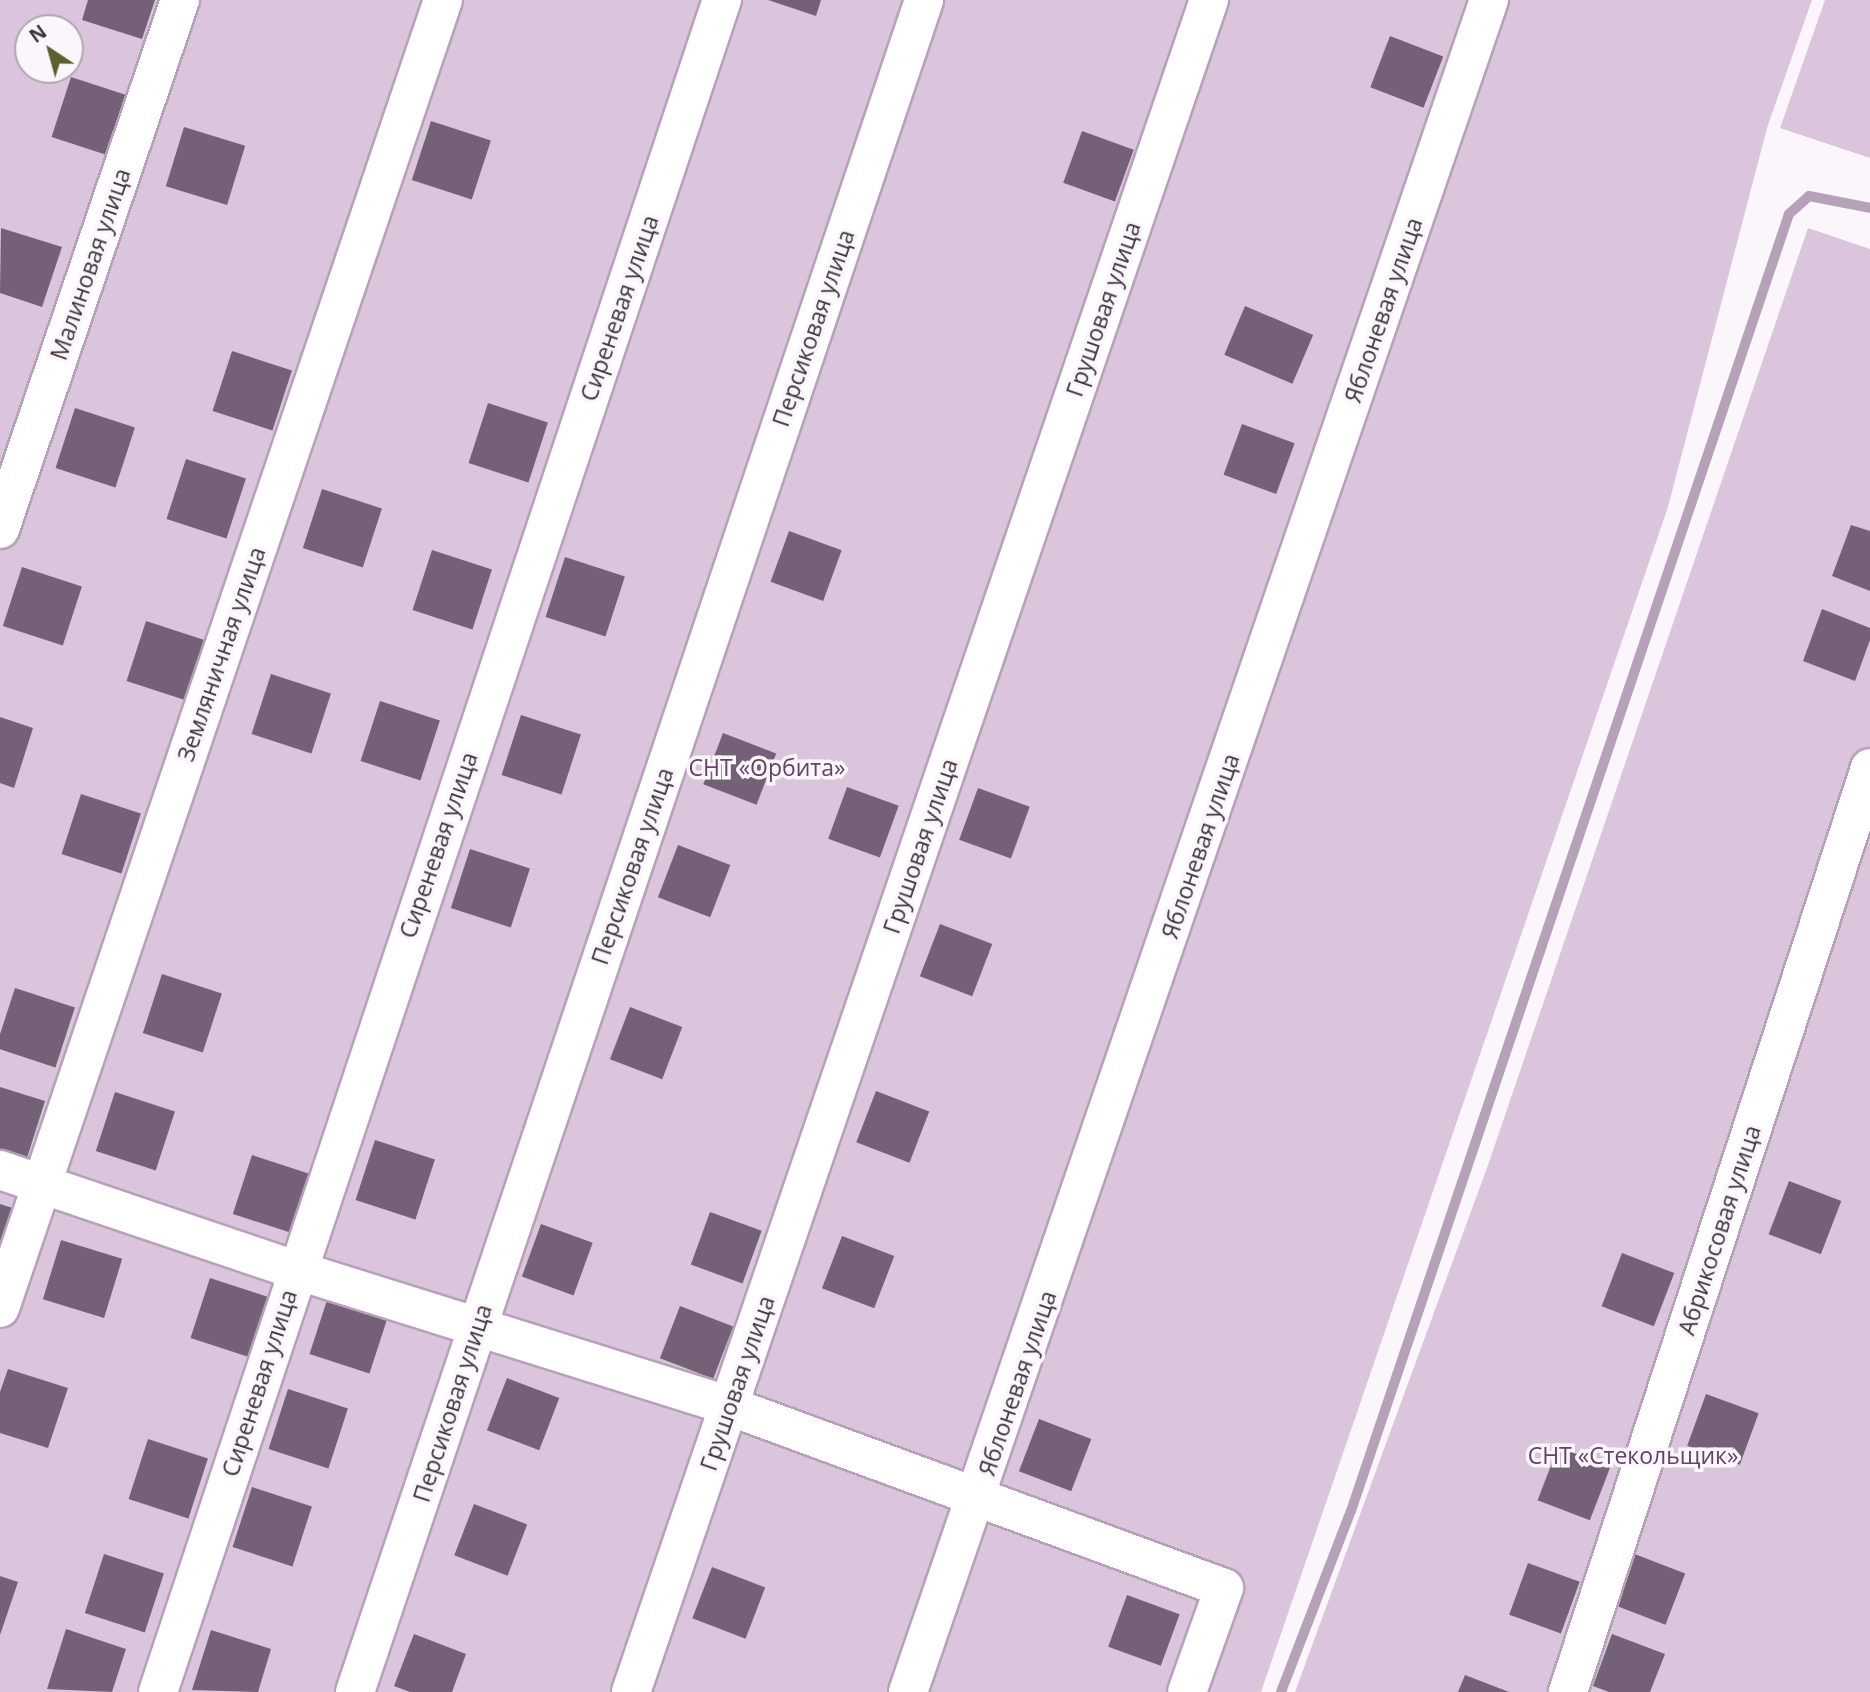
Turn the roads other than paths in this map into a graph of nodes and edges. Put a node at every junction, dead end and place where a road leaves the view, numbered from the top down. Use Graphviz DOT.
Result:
graph roads {
  1 [pos="180,0"];
  2 [pos="443,0"];
  3 [pos="722,0"];
  4 [pos="924,0"];
  5 [pos="1209,0"];
  6 [pos="1489,0"];
  7 [pos="0,529"];
  8 [pos="1870,768"];
  9 [pos="0,1170"];
  10 [pos="41,1184"];
  11 [pos="296,1269"];
  12 [pos="0,1308"];
  13 [pos="478,1325"];
  14 [pos="729,1406"];
  15 [pos="978,1495"];
  16 [pos="158,1692"];
  17 [pos="355,1692"];
  18 [pos="631,1692"];
  19 [pos="908,1692"];
  20 [pos="1187,1692"];
  21 [pos="1568,1692"];
  1 -- 7 [label="street, Малиновая улица"];
  2 -- 10 [label="street, Земляничная улица"];
  3 -- 11 [label="street, Сиреневая улица"];
  4 -- 13 [label="street, Персиковая улица"];
  5 -- 14 [label="street, Грушовая улица"];
  6 -- 15 [label="street, Яблоневая улица"];
  8 -- 21 [label="street, Абрикосовая улица"];
  9 -- 10 [label="street"];
  10 -- 11 [label="street"];
  10 -- 12 [label="street, Земляничная улица"];
  11 -- 13 [label="street"];
  11 -- 16 [label="street, Сиреневая улица"];
  13 -- 14 [label="street"];
  13 -- 17 [label="street, Персиковая улица"];
  14 -- 15 [label="street"];
  14 -- 18 [label="street, Грушовая улица"];
  15 -- 19 [label="street, Яблоневая улица"];
  15 -- 20 [label="street"];
}
